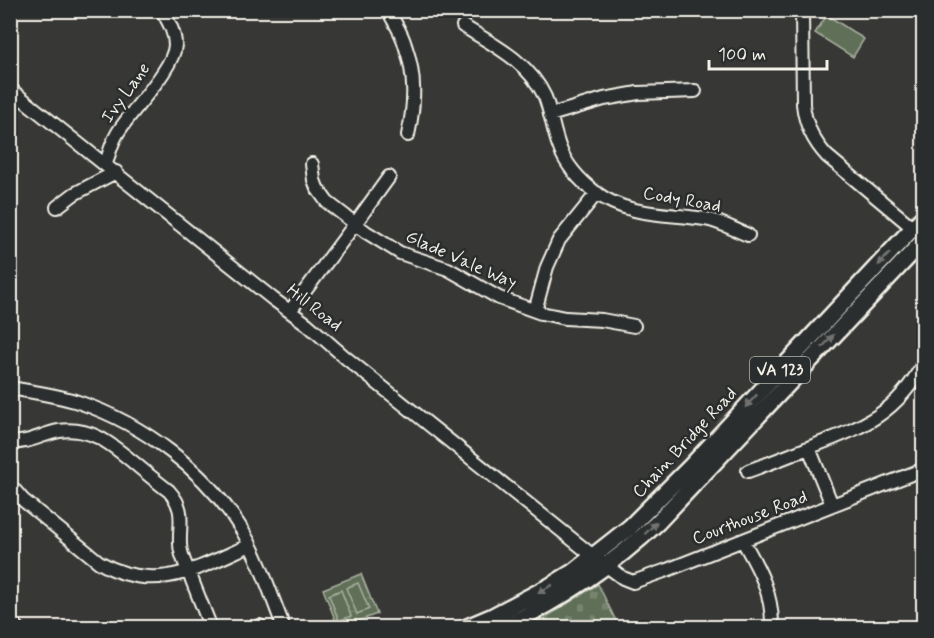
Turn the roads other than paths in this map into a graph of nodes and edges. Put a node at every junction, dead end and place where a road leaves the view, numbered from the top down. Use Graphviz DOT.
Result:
graph roads {
  1 [pos="162,10"];
  2 [pos="388,10"];
  3 [pos="802,10"];
  4 [pos="463,26"];
  5 [pos="10,89"];
  6 [pos="695,91"];
  7 [pos="550,115"];
  8 [pos="408,135"];
  9 [pos="312,164"];
  10 [pos="111,169"];
  11 [pos="389,177"];
  12 [pos="597,193"];
  13 [pos="57,207"];
  14 [pos="924,216"];
  15 [pos="355,224"];
  16 [pos="748,235"];
  17 [pos="920,235"];
  18 [pos="535,310"];
  19 [pos="290,311"];
  20 [pos="634,326"];
  21 [pos="924,362"];
  22 [pos="10,388"];
  23 [pos="10,442"];
  24 [pos="809,448"];
  25 [pos="924,469"];
  26 [pos="748,471"];
  27 [pos="10,485"];
  28 [pos="832,505"];
  29 [pos="743,541"];
  30 [pos="250,545"];
  31 [pos="594,556"];
  32 [pos="607,566"];
  33 [pos="189,571"];
  34 [pos="10,621"];
  35 [pos="17,627"];
  36 [pos="211,627"];
  37 [pos="284,627"];
  38 [pos="465,627"];
  39 [pos="502,627"];
  40 [pos="772,627"];
  1 -- 10 [label="street, Ivy Lane"];
  2 -- 8 [label="street"];
  3 -- 17 [label="street"];
  4 -- 7 [label="street, Cody Road"];
  5 -- 10 [label="street, Hill Road"];
  6 -- 7 [label="street"];
  7 -- 12 [label="street, Cody Road"];
  9 -- 15 [label="street, Glade Vale Way"];
  10 -- 13 [label="street"];
  10 -- 19 [label="street, Hill Road"];
  11 -- 15 [label="street"];
  12 -- 16 [label="street, Cody Road"];
  12 -- 18 [label="street"];
  14 -- 17 [label="main road, Chain Bridge Road / VA 123"];
  15 -- 18 [label="street, Glade Vale Way"];
  15 -- 19 [label="street"];
  17 -- 31 [label="main road, Chain Bridge Road / VA 123, one-way"];
  32 -- 17 [label="main road, Chain Bridge Road / VA 123, one-way"];
  18 -- 20 [label="street, Glade Vale Way"];
  19 -- 31 [label="street, Hill Road"];
  21 -- 24 [label="street"];
  22 -- 30 [label="street"];
  23 -- 33 [label="street"];
  24 -- 26 [label="street"];
  24 -- 28 [label="street"];
  25 -- 28 [label="street, Courthouse Road"];
  27 -- 33 [label="street"];
  28 -- 29 [label="street, Courthouse Road"];
  29 -- 32 [label="street, Courthouse Road"];
  29 -- 40 [label="street"];
  30 -- 33 [label="street"];
  30 -- 37 [label="street"];
  31 -- 32 [label="street, Courthouse Road"];
  31 -- 38 [label="main road, Chain Bridge Road / VA 123, one-way"];
  32 -- 39 [label="main road, Chain Bridge Road / VA 123"];
  33 -- 36 [label="street"];
  34 -- 35 [label="street"];
}
